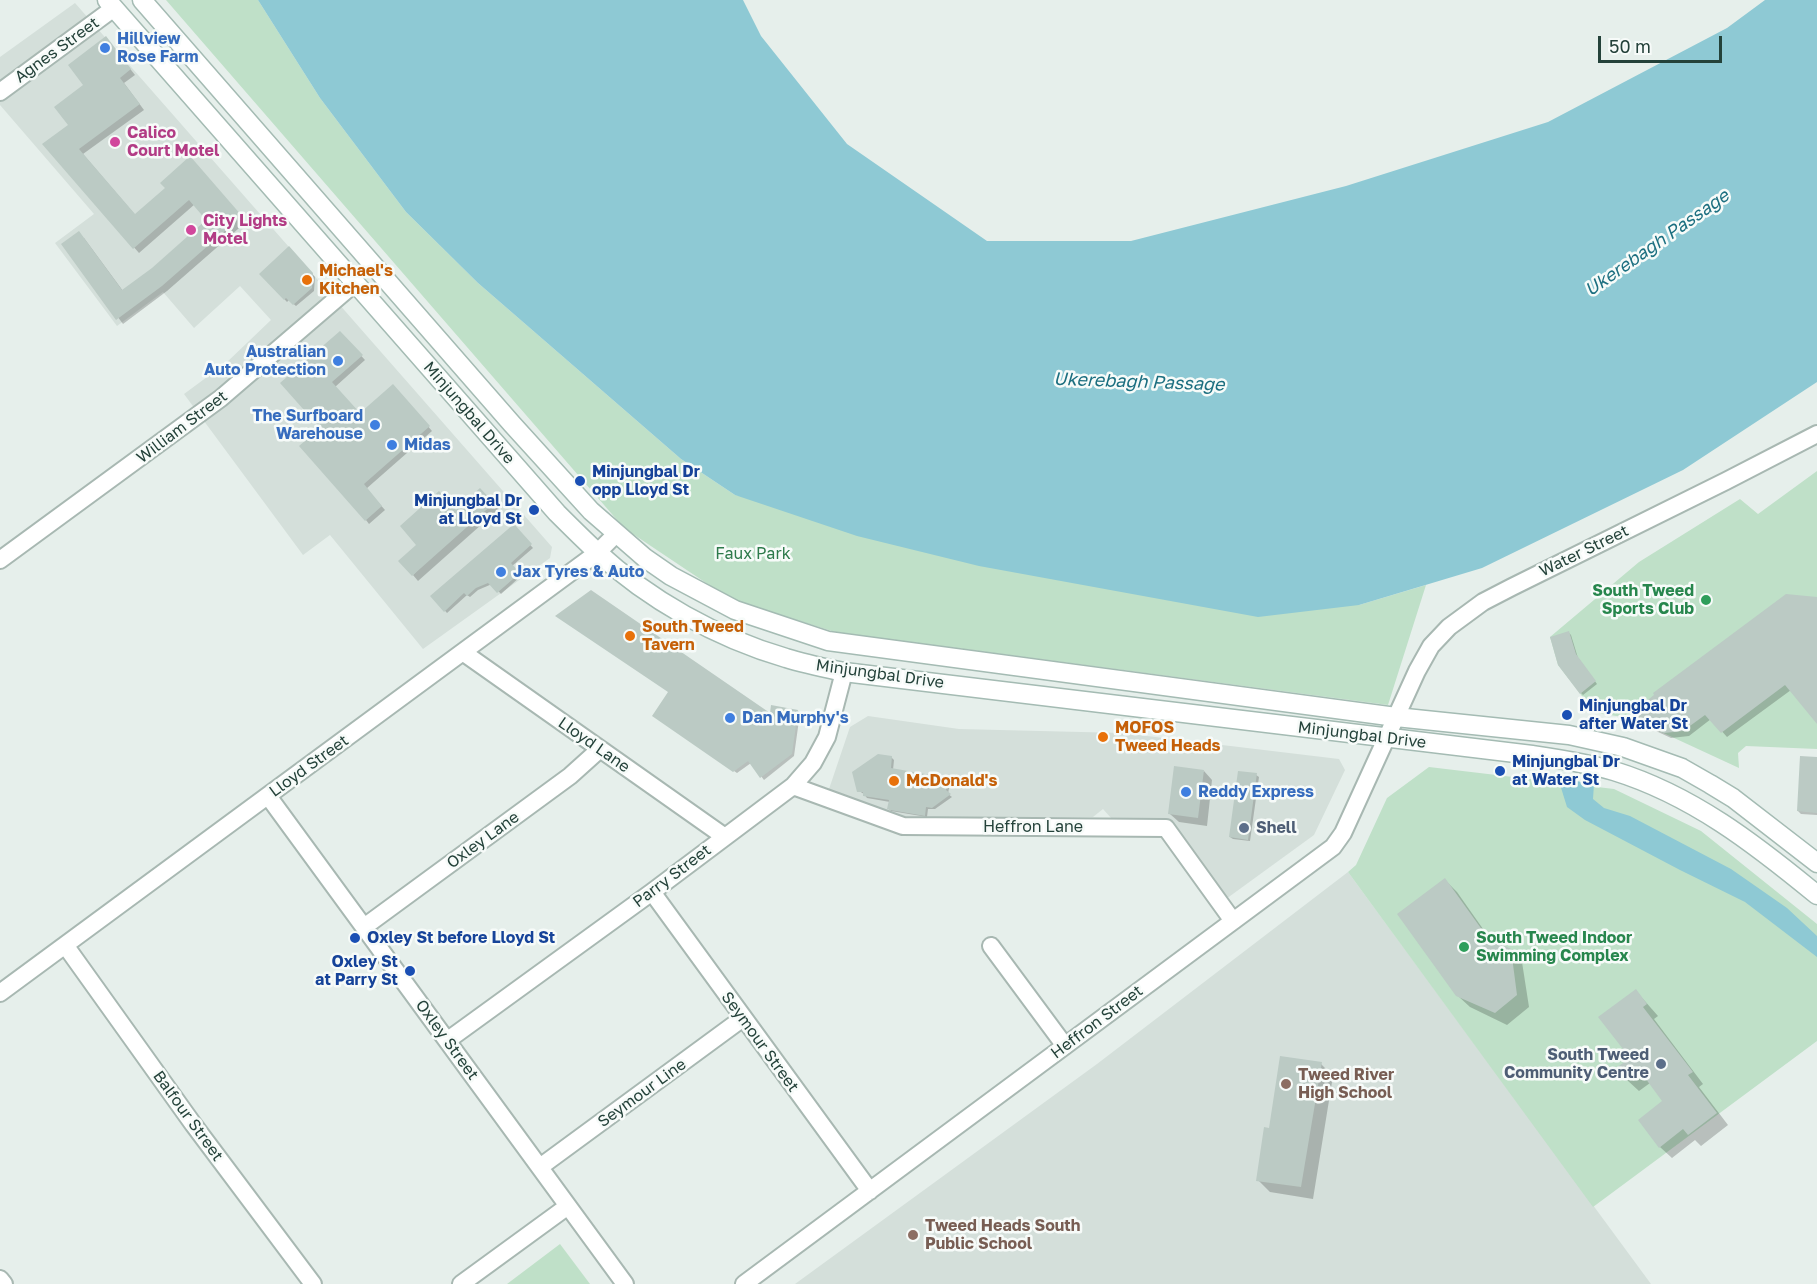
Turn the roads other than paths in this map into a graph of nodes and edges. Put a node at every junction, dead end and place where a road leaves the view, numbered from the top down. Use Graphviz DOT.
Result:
graph roads {
  1 [pos="142,0"];
  2 [pos="111,4"];
  3 [pos="0,92"];
  4 [pos="355,283"];
  5 [pos="1817,434"];
  6 [pos="616,534"];
  7 [pos="597,553"];
  8 [pos="0,560"];
  9 [pos="464,653"];
  10 [pos="844,672"];
  11 [pos="1396,717"];
  12 [pos="1387,738"];
  13 [pos="600,749"];
  14 [pos="793,786"];
  15 [pos="268,796"];
  16 [pos="725,837"];
  17 [pos="1817,862"];
  18 [pos="652,892"];
  19 [pos="1817,895"];
  20 [pos="1233,921"];
  21 [pos="364,927"];
  22 [pos="65,945"];
  23 [pos="991,946"];
  24 [pos="0,993"];
  25 [pos="743,1018"];
  26 [pos="448,1040"];
  27 [pos="1065,1046"];
  28 [pos="540,1167"];
  29 [pos="870,1191"];
  30 [pos="568,1206"];
  31 [pos="0,1279"];
  32 [pos="4,1284"];
  33 [pos="313,1284"];
  34 [pos="461,1284"];
  35 [pos="625,1284"];
  36 [pos="744,1284"];
  1 -- 6 [label="main road, Minjungbal Drive"];
  2 -- 3 [label="street, Agnes Street"];
  2 -- 4 [label="main road, Minjungbal Drive"];
  4 -- 7 [label="main road, Minjungbal Drive"];
  4 -- 8 [label="street, William Street"];
  5 -- 11 [label="street, Water Street"];
  6 -- 7 [label="street, Lloyd Street"];
  6 -- 11 [label="main road, Minjungbal Drive"];
  7 -- 9 [label="street, Lloyd Street"];
  7 -- 10 [label="main road, Minjungbal Drive"];
  9 -- 13 [label="street, Lloyd Lane"];
  9 -- 15 [label="street, Lloyd Street"];
  10 -- 12 [label="main road, Minjungbal Drive"];
  10 -- 14 [label="street, Parry Street"];
  11 -- 12 [label="street, Heffron Street"];
  11 -- 17 [label="main road, Minjungbal Drive"];
  12 -- 19 [label="main road, Minjungbal Drive"];
  12 -- 20 [label="street, Heffron Street"];
  13 -- 16 [label="street, Lloyd Lane"];
  13 -- 21 [label="street, Oxley Lane"];
  14 -- 16 [label="street, Parry Street"];
  14 -- 20 [label="street, Heffron Lane"];
  15 -- 21 [label="street, Oxley Street"];
  15 -- 22 [label="street, Lloyd Street"];
  16 -- 18 [label="street, Parry Street"];
  18 -- 25 [label="street, Seymour Street"];
  18 -- 26 [label="street, Parry Street"];
  20 -- 27 [label="street, Heffron Street"];
  21 -- 26 [label="street, Oxley Street"];
  22 -- 24 [label="street, Lloyd Street"];
  22 -- 33 [label="street, Balfour Street"];
  23 -- 27 [label="street"];
  25 -- 28 [label="street, Seymour Line"];
  25 -- 29 [label="street, Seymour Street"];
  26 -- 28 [label="street, Oxley Street"];
  27 -- 29 [label="street, Heffron Street"];
  28 -- 30 [label="street, Oxley Street"];
  29 -- 36 [label="street, Heffron Street"];
  30 -- 34 [label="street"];
  30 -- 35 [label="street, Oxley Street"];
  31 -- 32 [label="street"];
}
